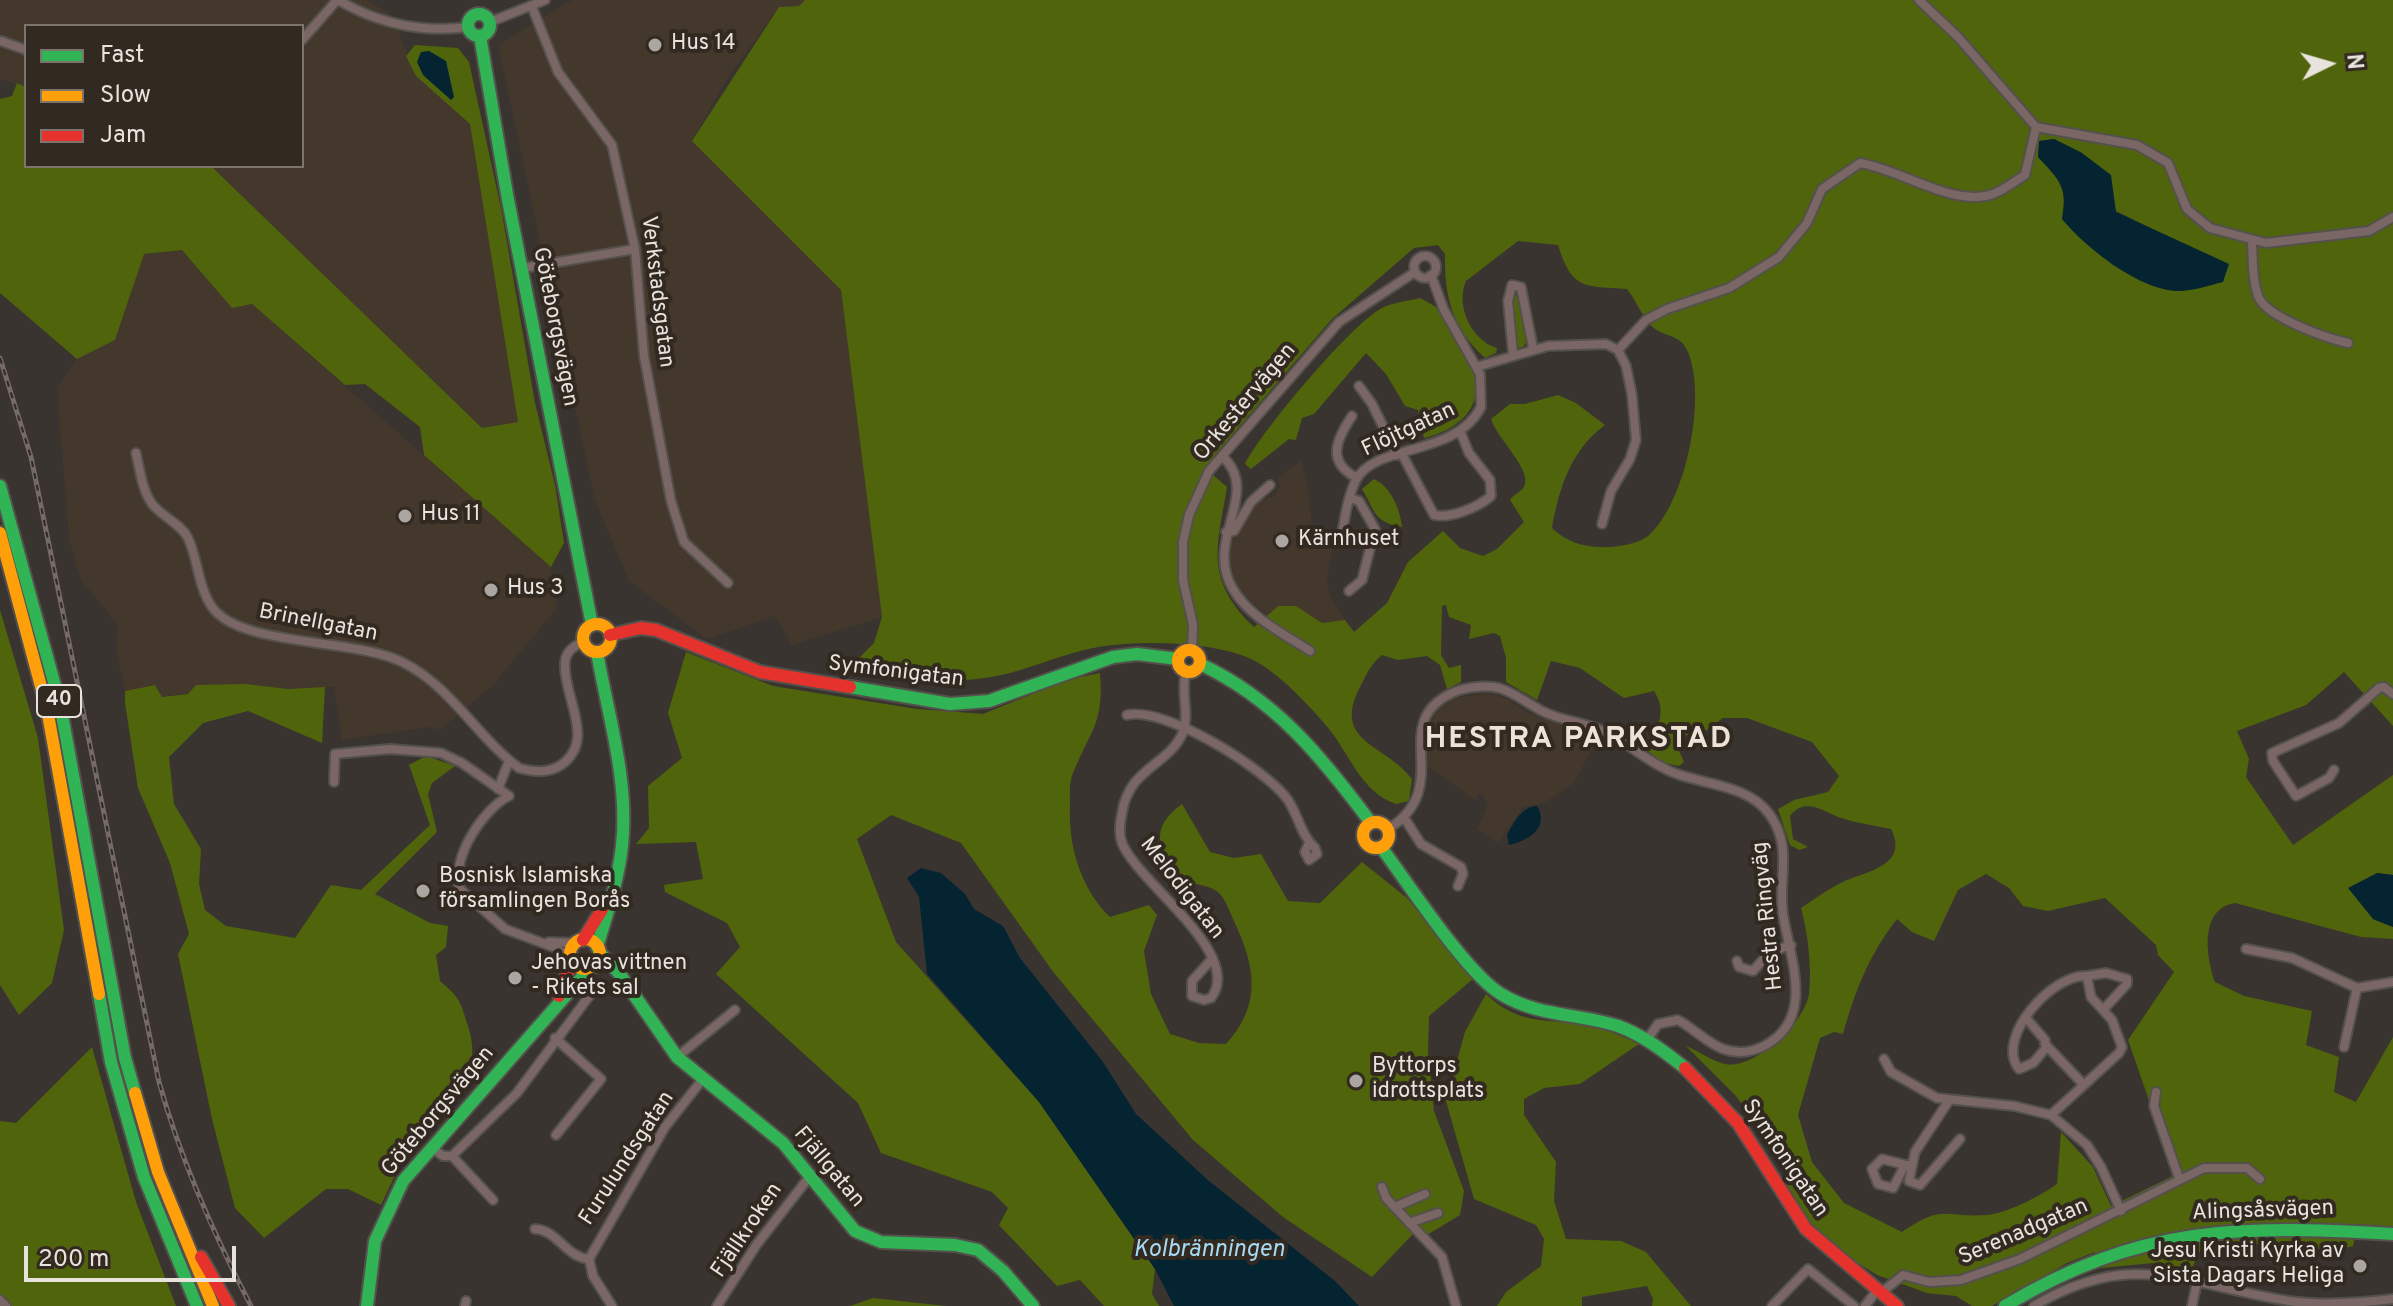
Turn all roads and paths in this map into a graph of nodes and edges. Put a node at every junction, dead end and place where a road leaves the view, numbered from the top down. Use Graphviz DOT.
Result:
graph roads {
  1 [pos="338,0"];
  2 [pos="545,0"];
  3 [pos="1919,0"];
  4 [pos="475,7"];
  5 [pos="532,7"];
  6 [pos="490,22"];
  7 [pos="468,27"];
  8 [pos="480,36"];
  9 [pos="304,38"];
  10 [pos="1,41"];
  11 [pos="24,49"];
  12 [pos="2036,127"];
  13 [pos="2393,217"];
  14 [pos="2252,241"];
  15 [pos="635,249"];
  16 [pos="523,268"];
  17 [pos="1415,272"];
  18 [pos="1431,275"];
  19 [pos="2348,343"];
  20 [pos="1533,348"];
  21 [pos="1618,350"];
  22 [pos="1513,354"];
  23 [pos="1476,367"];
  24 [pos="1359,386"];
  25 [pos="1352,416"];
  26 [pos="1460,431"];
  27 [pos="136,453"];
  28 [pos="1400,455"];
  29 [pos="1222,456"];
  30 [pos="1357,478"];
  31 [pos="1270,485"];
  32 [pos="0,486"];
  33 [pos="1350,498"];
  34 [pos="1602,524"];
  35 [pos="1226,532"];
  36 [pos="0,533"];
  37 [pos="1342,534"];
  38 [pos="728,583"];
  39 [pos="1349,591"];
  40 [pos="592,625"];
  41 [pos="610,635"];
  42 [pos="583,642"];
  43 [pos="1192,650"];
  44 [pos="1310,651"];
  45 [pos="597,652"];
  46 [pos="1178,659"];
  47 [pos="1200,664"];
  48 [pos="1186,672"];
  49 [pos="2393,694"];
  50 [pos="1127,715"];
  51 [pos="1184,728"];
  52 [pos="509,761"];
  53 [pos="2334,770"];
  54 [pos="334,782"];
  55 [pos="498,789"];
  56 [pos="1405,819"];
  57 [pos="1371,823"];
  58 [pos="1388,829"];
  59 [pos="1309,843"];
  60 [pos="1381,847"];
  61 [pos="1458,886"];
  62 [pos="613,887"];
  63 [pos="580,941"];
  64 [pos="541,942"];
  65 [pos="1791,945"];
  66 [pos="2246,949"];
  67 [pos="598,950"];
  68 [pos="1212,959"];
  69 [pos="572,960"];
  70 [pos="1737,961"];
  71 [pos="591,967"];
  72 [pos="2087,976"];
  73 [pos="2393,982"];
  74 [pos="626,987"];
  75 [pos="2357,988"];
  76 [pos="590,995"];
  77 [pos="557,1002"];
  78 [pos="735,1010"];
  79 [pos="2103,1010"];
  80 [pos="2026,1018"];
  81 [pos="555,1038"];
  82 [pos="1647,1040"];
  83 [pos="2045,1044"];
  84 [pos="2344,1047"];
  85 [pos="677,1057"];
  86 [pos="1884,1059"];
  87 [pos="702,1080"];
  88 [pos="2084,1085"];
  89 [pos="2156,1092"];
  90 [pos="1948,1102"];
  91 [pos="2051,1115"];
  92 [pos="556,1135"];
  93 [pos="1960,1139"];
  94 [pos="430,1146"];
  95 [pos="150,1147"];
  96 [pos="452,1156"];
  97 [pos="810,1176"];
  98 [pos="2179,1178"];
  99 [pos="2260,1179"];
  100 [pos="1382,1187"];
  101 [pos="1425,1194"];
  102 [pos="493,1200"];
  103 [pos="1395,1207"];
  104 [pos="2121,1211"];
  105 [pos="1438,1213"];
  106 [pos="1409,1223"];
  107 [pos="535,1229"];
  108 [pos="2393,1234"];
  109 [pos="589,1259"];
  110 [pos="2197,1282"];
  111 [pos="1880,1291"];
  112 [pos="2393,1299"];
  113 [pos="0,1300"];
  114 [pos="1852,1305"];
  115 [pos="6,1306"];
  116 [pos="197,1306"];
  117 [pos="213,1306"];
  118 [pos="229,1306"];
  119 [pos="367,1306"];
  120 [pos="612,1306"];
  121 [pos="717,1306"];
  122 [pos="1033,1306"];
  123 [pos="1456,1306"];
  124 [pos="1772,1306"];
  125 [pos="1865,1306"];
  126 [pos="1897,1306"];
  127 [pos="2005,1306"];
  128 [pos="2034,1306"];
  129 [pos="2192,1306"];
  1 -- 7 [label="street"];
  1 -- 9 [label="street"];
  2 -- 5 [label="street"];
  3 -- 12 [label="street"];
  4 -- 6 [label="main road"];
  4 -- 7 [label="main road"];
  5 -- 6 [label="street"];
  5 -- 15 [label="street, Verkstadsgatan"];
  6 -- 8 [label="main road"];
  7 -- 8 [label="main road"];
  8 -- 16 [label="main road, Göteborgsvägen"];
  10 -- 11 [label="street"];
  12 -- 14 [label="street"];
  12 -- 21 [label="street"];
  13 -- 14 [label="street"];
  14 -- 19 [label="street"];
  15 -- 16 [label="street"];
  15 -- 38 [label="street, Verkstadsgatan"];
  16 -- 40 [label="main road, Göteborgsvägen"];
  17 -- 18 [label="street"];
  17 -- 18 [label="street"];
  17 -- 29 [label="street, Orkestervägen"];
  18 -- 23 [label="street, Flöjtgatan"];
  20 -- 21 [label="street"];
  20 -- 22 [label="street"];
  20 -- 22 [label="street"];
  21 -- 34 [label="street"];
  22 -- 23 [label="street"];
  23 -- 26 [label="street, Flöjtgatan"];
  24 -- 28 [label="street"];
  25 -- 30 [label="street"];
  26 -- 28 [label="street, Flöjtgatan"];
  26 -- 28 [label="street"];
  27 -- 52 [label="street, Brinellgatan"];
  28 -- 30 [label="street, Flöjtgatan"];
  29 -- 35 [label="street"];
  29 -- 43 [label="street, Orkestervägen"];
  30 -- 33 [label="street, Flöjtgatan"];
  31 -- 35 [label="street"];
  32 -- 95 [label="main road, 40"];
  33 -- 37 [label="street, Flöjtgatan"];
  33 -- 39 [label="street"];
  35 -- 44 [label="street"];
  36 -- 116 [label="main road, 40"];
  40 -- 41 [label="main road"];
  40 -- 42 [label="main road"];
  41 -- 45 [label="main road"];
  41 -- 46 [label="main road, Symfonigatan"];
  42 -- 45 [label="main road"];
  42 -- 52 [label="street"];
  43 -- 46 [label="main road"];
  43 -- 47 [label="main road"];
  45 -- 62 [label="main road"];
  46 -- 48 [label="main road"];
  47 -- 48 [label="main road"];
  47 -- 57 [label="main road"];
  48 -- 51 [label="street"];
  49 -- 53 [label="street"];
  50 -- 51 [label="street"];
  51 -- 59 [label="street"];
  51 -- 68 [label="street, Melodigatan"];
  52 -- 55 [label="street"];
  54 -- 55 [label="street"];
  55 -- 64 [label="street"];
  56 -- 58 [label="street"];
  56 -- 61 [label="street"];
  56 -- 65 [label="street, Hestra Ringväg"];
  57 -- 58 [label="main road"];
  57 -- 60 [label="main road"];
  58 -- 60 [label="main road"];
  60 -- 82 [label="main road, Symfonigatan"];
  62 -- 63 [label="main road"];
  62 -- 67 [label="main road"];
  63 -- 64 [label="street"];
  63 -- 67 [label="main road"];
  63 -- 69 [label="main road"];
  64 -- 69 [label="street"];
  65 -- 70 [label="street"];
  65 -- 82 [label="street, Hestra Ringväg"];
  66 -- 75 [label="street"];
  67 -- 71 [label="main road"];
  67 -- 74 [label="main road, Fjällgatan"];
  68 -- 68 [label="street, Melodigatan"];
  69 -- 71 [label="main road"];
  69 -- 77 [label="main road, Göteborgsvägen"];
  71 -- 74 [label="main road, Fjällgatan"];
  71 -- 77 [label="main road, Göteborgsvägen"];
  72 -- 79 [label="street"];
  72 -- 79 [label="street"];
  72 -- 80 [label="street"];
  73 -- 75 [label="street"];
  74 -- 85 [label="main road, Fjällgatan"];
  75 -- 84 [label="street"];
  76 -- 81 [label="street"];
  77 -- 94 [label="main road, Göteborgsvägen"];
  78 -- 85 [label="street"];
  79 -- 88 [label="street"];
  80 -- 83 [label="street"];
  80 -- 83 [label="street"];
  81 -- 92 [label="street"];
  81 -- 96 [label="street"];
  82 -- 111 [label="main road, Symfonigatan"];
  83 -- 88 [label="street"];
  85 -- 87 [label="main road, Fjällgatan"];
  86 -- 90 [label="street"];
  87 -- 97 [label="main road, Fjällgatan"];
  87 -- 109 [label="street, Furulundsgatan"];
  88 -- 91 [label="street"];
  89 -- 98 [label="street"];
  90 -- 91 [label="street"];
  90 -- 93 [label="street"];
  91 -- 104 [label="street"];
  94 -- 96 [label="street"];
  94 -- 119 [label="main road, Göteborgsvägen"];
  95 -- 117 [label="main road, 40"];
  95 -- 118 [label="main road"];
  96 -- 102 [label="street"];
  97 -- 121 [label="street, Fjällkroken"];
  97 -- 122 [label="main road, Fjällgatan"];
  98 -- 99 [label="street, Serenadgatan"];
  98 -- 104 [label="street, Serenadgatan"];
  100 -- 103 [label="street"];
  101 -- 103 [label="street"];
  103 -- 106 [label="street"];
  104 -- 111 [label="street, Serenadgatan"];
  105 -- 106 [label="street"];
  106 -- 123 [label="street"];
  107 -- 109 [label="street"];
  108 -- 127 [label="main road, Alingsåsvägen"];
  109 -- 120 [label="street"];
  110 -- 112 [label="street"];
  110 -- 128 [label="street"];
  110 -- 129 [label="street"];
  111 -- 125 [label="street"];
  111 -- 126 [label="main road, Symfonigatan"];
  113 -- 115 [label="street"];
  114 -- 124 [label="street"];
}
